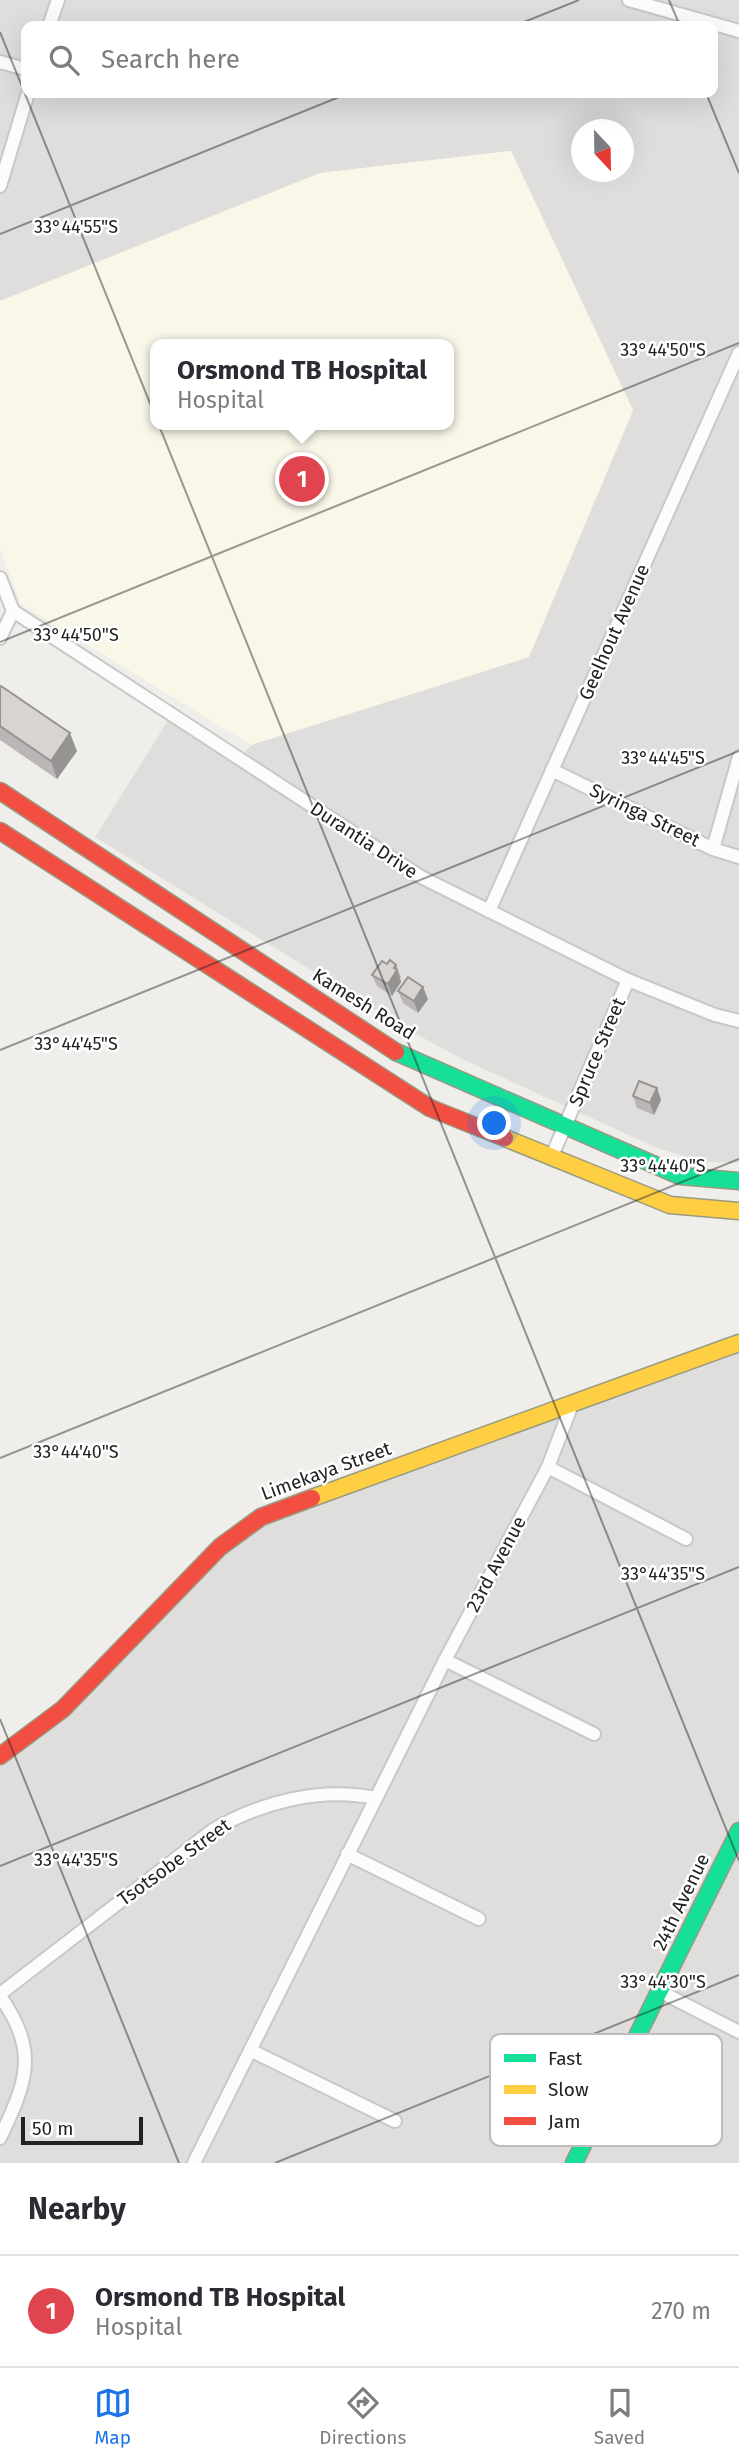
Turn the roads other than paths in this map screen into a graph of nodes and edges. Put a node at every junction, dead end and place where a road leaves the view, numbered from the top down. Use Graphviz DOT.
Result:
graph roads {
  1 [pos="58,0"];
  2 [pos="629,0"];
  3 [pos="51,21"];
  4 [pos="704,21"];
  5 [pos="718,25"];
  6 [pos="739,31"];
  7 [pos="0,62"];
  8 [pos="21,68"];
  9 [pos="26,98"];
  10 [pos="0,186"];
  11 [pos="739,353"];
  12 [pos="0,578"];
  13 [pos="13,611"];
  14 [pos="0,638"];
  15 [pos="739,757"];
  16 [pos="552,771"];
  17 [pos="0,791"];
  18 [pos="0,831"];
  19 [pos="713,849"];
  20 [pos="739,857"];
  21 [pos="489,911"];
  22 [pos="628,980"];
  23 [pos="739,1021"];
  24 [pos="567,1125"];
  25 [pos="551,1158"];
  26 [pos="739,1181"];
  27 [pos="739,1212"];
  28 [pos="739,1343"];
  29 [pos="571,1407"];
  30 [pos="548,1467"];
  31 [pos="686,1539"];
  32 [pos="445,1660"];
  33 [pos="594,1734"];
  34 [pos="0,1756"];
  35 [pos="375,1798"];
  36 [pos="739,1831"];
  37 [pos="347,1854"];
  38 [pos="479,1919"];
  39 [pos="661,1992"];
  40 [pos="0,1995"];
  41 [pos="739,2032"];
  42 [pos="640,2034"];
  43 [pos="250,2050"];
  44 [pos="395,2121"];
  45 [pos="0,2138"];
  46 [pos="583,2146"];
  47 [pos="194,2163"];
  48 [pos="574,2163"];
  1 -- 3 [label="street"];
  2 -- 4 [label="street"];
  5 -- 6 [label="street"];
  7 -- 8 [label="street"];
  9 -- 10 [label="street"];
  11 -- 16 [label="street, Geelhout Avenue"];
  12 -- 13 [label="street"];
  13 -- 14 [label="street"];
  13 -- 21 [label="street, Durantia Drive"];
  15 -- 19 [label="street"];
  16 -- 19 [label="street, Syringa Street"];
  16 -- 21 [label="street, Geelhout Avenue"];
  17 -- 24 [label="main road, Kamesh Road"];
  18 -- 25 [label="main road"];
  19 -- 20 [label="street, Syringa Street"];
  21 -- 22 [label="street, Durantia Drive"];
  22 -- 23 [label="street, Durantia Drive"];
  22 -- 24 [label="street, Spruce Street"];
  24 -- 25 [label="street, Spruce Street"];
  24 -- 26 [label="main road, Kamesh Road"];
  25 -- 27 [label="main road"];
  28 -- 29 [label="main road, Limekaya Street"];
  29 -- 30 [label="street, 23rd Avenue"];
  29 -- 34 [label="main road, Limekaya Street"];
  30 -- 31 [label="street"];
  30 -- 32 [label="street, 23rd Avenue"];
  32 -- 33 [label="street"];
  32 -- 35 [label="street, 23rd Avenue"];
  35 -- 37 [label="street, 23rd Avenue"];
  35 -- 40 [label="street, Tsotsobe Street"];
  36 -- 39 [label="main road, 24th Avenue"];
  37 -- 38 [label="street"];
  37 -- 43 [label="street, 23rd Avenue"];
  39 -- 41 [label="street"];
  39 -- 42 [label="main road, 24th Avenue"];
  40 -- 45 [label="street"];
  43 -- 44 [label="street"];
  43 -- 47 [label="street, 23rd Avenue"];
  46 -- 48 [label="main road, 24th Avenue"];
}
